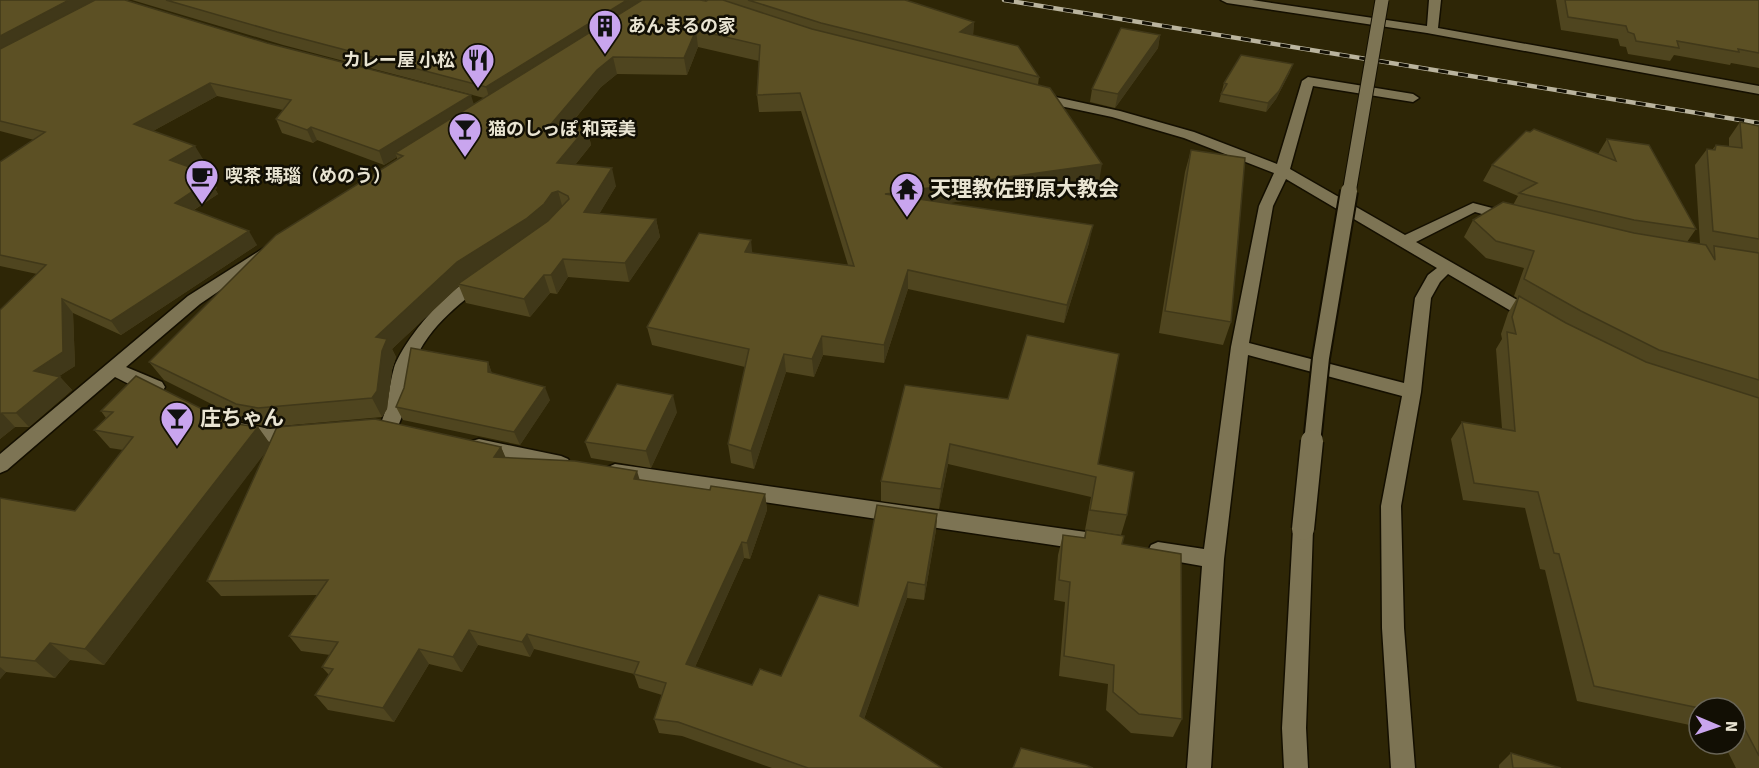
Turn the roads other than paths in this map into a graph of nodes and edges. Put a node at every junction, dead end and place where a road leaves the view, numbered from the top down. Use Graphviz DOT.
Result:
graph roads {
  1 [pos="1227,0"];
  2 [pos="1334,0"];
  3 [pos="1382,0"];
  4 [pos="1435,0"];
  5 [pos="1331,13"];
  6 [pos="1432,30"];
  7 [pos="1759,90"];
  8 [pos="1022,94"];
  9 [pos="1413,98"];
  10 [pos="1282,171"];
  11 [pos="1524,221"];
  12 [pos="282,241"];
  13 [pos="1404,242"];
  14 [pos="1448,266"];
  15 [pos="493,272"];
  16 [pos="1543,323"];
  17 [pos="1240,347"];
  18 [pos="113,369"];
  19 [pos="1412,392"];
  20 [pos="171,395"];
  21 [pos="219,420"];
  22 [pos="316,432"];
  23 [pos="411,432"];
  24 [pos="458,442"];
  25 [pos="0,465"];
  26 [pos="1110,545"];
  27 [pos="1144,549"];
  28 [pos="1213,559"];
  29 [pos="1199,768"];
  30 [pos="1296,768"];
  31 [pos="1403,768"];
  1 -- 5 [label="street"];
  2 -- 5 [label="street"];
  3 -- 30 [label="street, bridge"];
  4 -- 6 [label="street"];
  5 -- 6 [label="street"];
  6 -- 7 [label="street"];
  8 -- 10 [label="street"];
  9 -- 10 [label="street"];
  10 -- 13 [label="street"];
  10 -- 17 [label="street"];
  11 -- 13 [label="street"];
  12 -- 18 [label="street"];
  13 -- 14 [label="street"];
  14 -- 16 [label="street"];
  14 -- 19 [label="street"];
  15 -- 23 [label="street"];
  17 -- 19 [label="street"];
  17 -- 28 [label="street"];
  18 -- 20 [label="street"];
  18 -- 25 [label="street"];
  19 -- 31 [label="street"];
  21 -- 22 [label="street"];
  24 -- 26 [label="street"];
  27 -- 28 [label="street"];
  28 -- 29 [label="street"];
}
